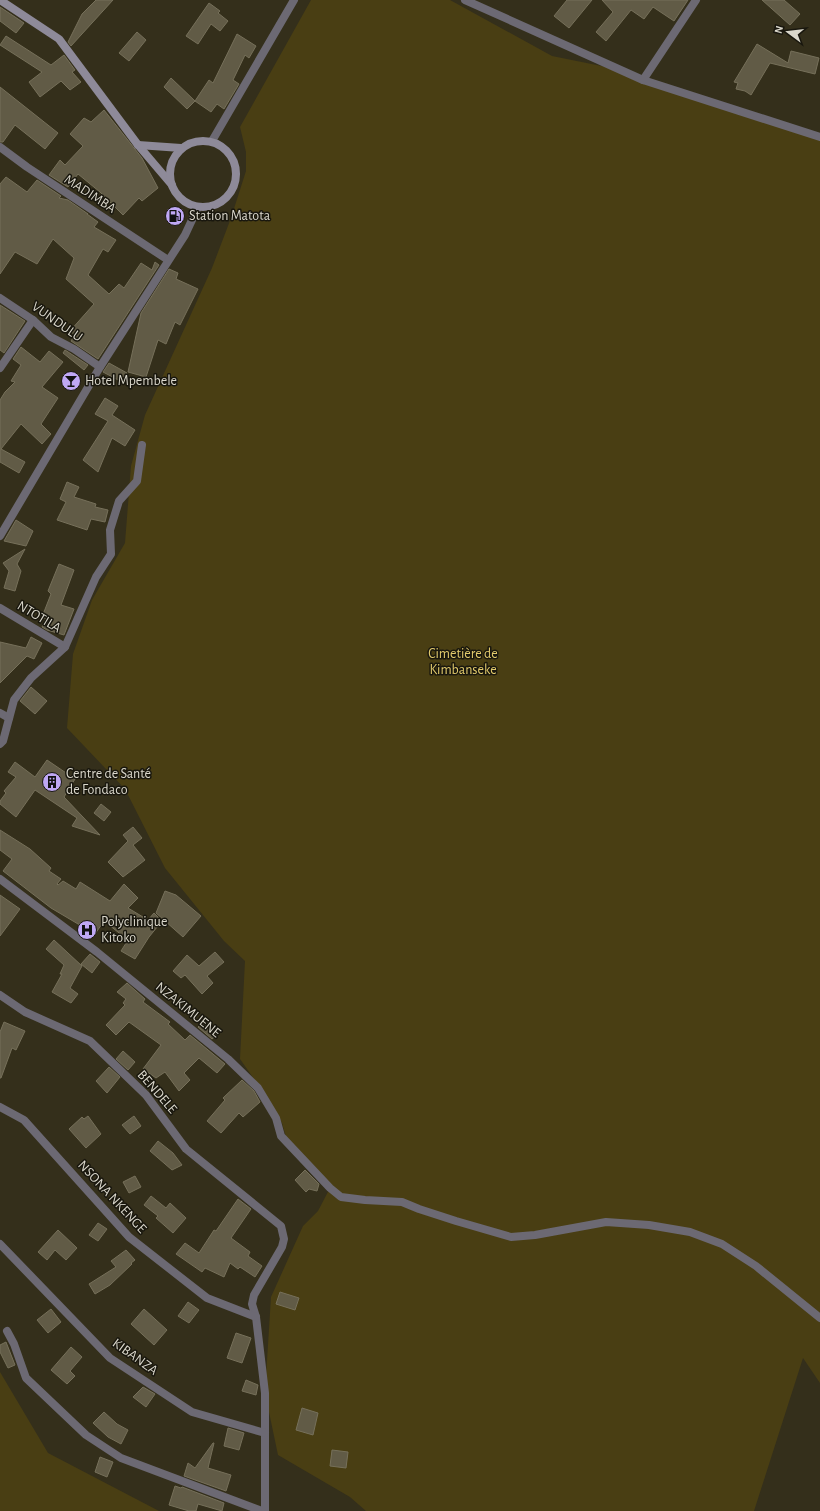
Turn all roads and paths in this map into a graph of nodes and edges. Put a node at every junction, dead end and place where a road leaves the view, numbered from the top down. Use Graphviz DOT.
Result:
graph roads {
  1 [pos="0,0"];
  2 [pos="294,0"];
  3 [pos="465,0"];
  4 [pos="696,0"];
  5 [pos="643,80"];
  6 [pos="820,137"];
  7 [pos="212,141"];
  8 [pos="138,145"];
  9 [pos="0,147"];
  10 [pos="182,148"];
  11 [pos="172,185"];
  12 [pos="198,207"];
  13 [pos="168,260"];
  14 [pos="0,298"];
  15 [pos="33,320"];
  16 [pos="100,367"];
  17 [pos="0,368"];
  18 [pos="142,445"];
  19 [pos="0,536"];
  20 [pos="0,608"];
  21 [pos="65,647"];
  22 [pos="0,713"];
  23 [pos="9,718"];
  24 [pos="0,744"];
  25 [pos="0,879"];
  26 [pos="0,995"];
  27 [pos="0,1107"];
  28 [pos="0,1244"];
  29 [pos="256,1316"];
  30 [pos="820,1318"];
  31 [pos="7,1331"];
  32 [pos="265,1432"];
  33 [pos="262,1511"];
  34 [pos="265,1511"];
  1 -- 8 [label="street"];
  2 -- 7 [label="street"];
  3 -- 5 [label="street"];
  4 -- 5 [label="street"];
  5 -- 6 [label="street"];
  7 -- 10 [label="street"];
  7 -- 12 [label="street"];
  8 -- 10 [label="street"];
  8 -- 11 [label="street"];
  9 -- 13 [label="street, MADIMBA"];
  10 -- 11 [label="street"];
  11 -- 12 [label="street"];
  12 -- 13 [label="street"];
  13 -- 16 [label="street"];
  14 -- 15 [label="street, VUNDULU"];
  15 -- 16 [label="street, VUNDULU"];
  15 -- 17 [label="street"];
  16 -- 19 [label="street"];
  18 -- 21 [label="street"];
  20 -- 21 [label="street, NTOTILA"];
  21 -- 23 [label="street"];
  22 -- 23 [label="street"];
  23 -- 24 [label="street"];
  25 -- 30 [label="street, NZAKIMUENE"];
  26 -- 29 [label="street, BENDELE"];
  27 -- 29 [label="street, NSONA NKENGE"];
  28 -- 32 [label="street, KIBANZA"];
  29 -- 32 [label="street"];
  31 -- 33 [label="street"];
  32 -- 34 [label="street"];
}
